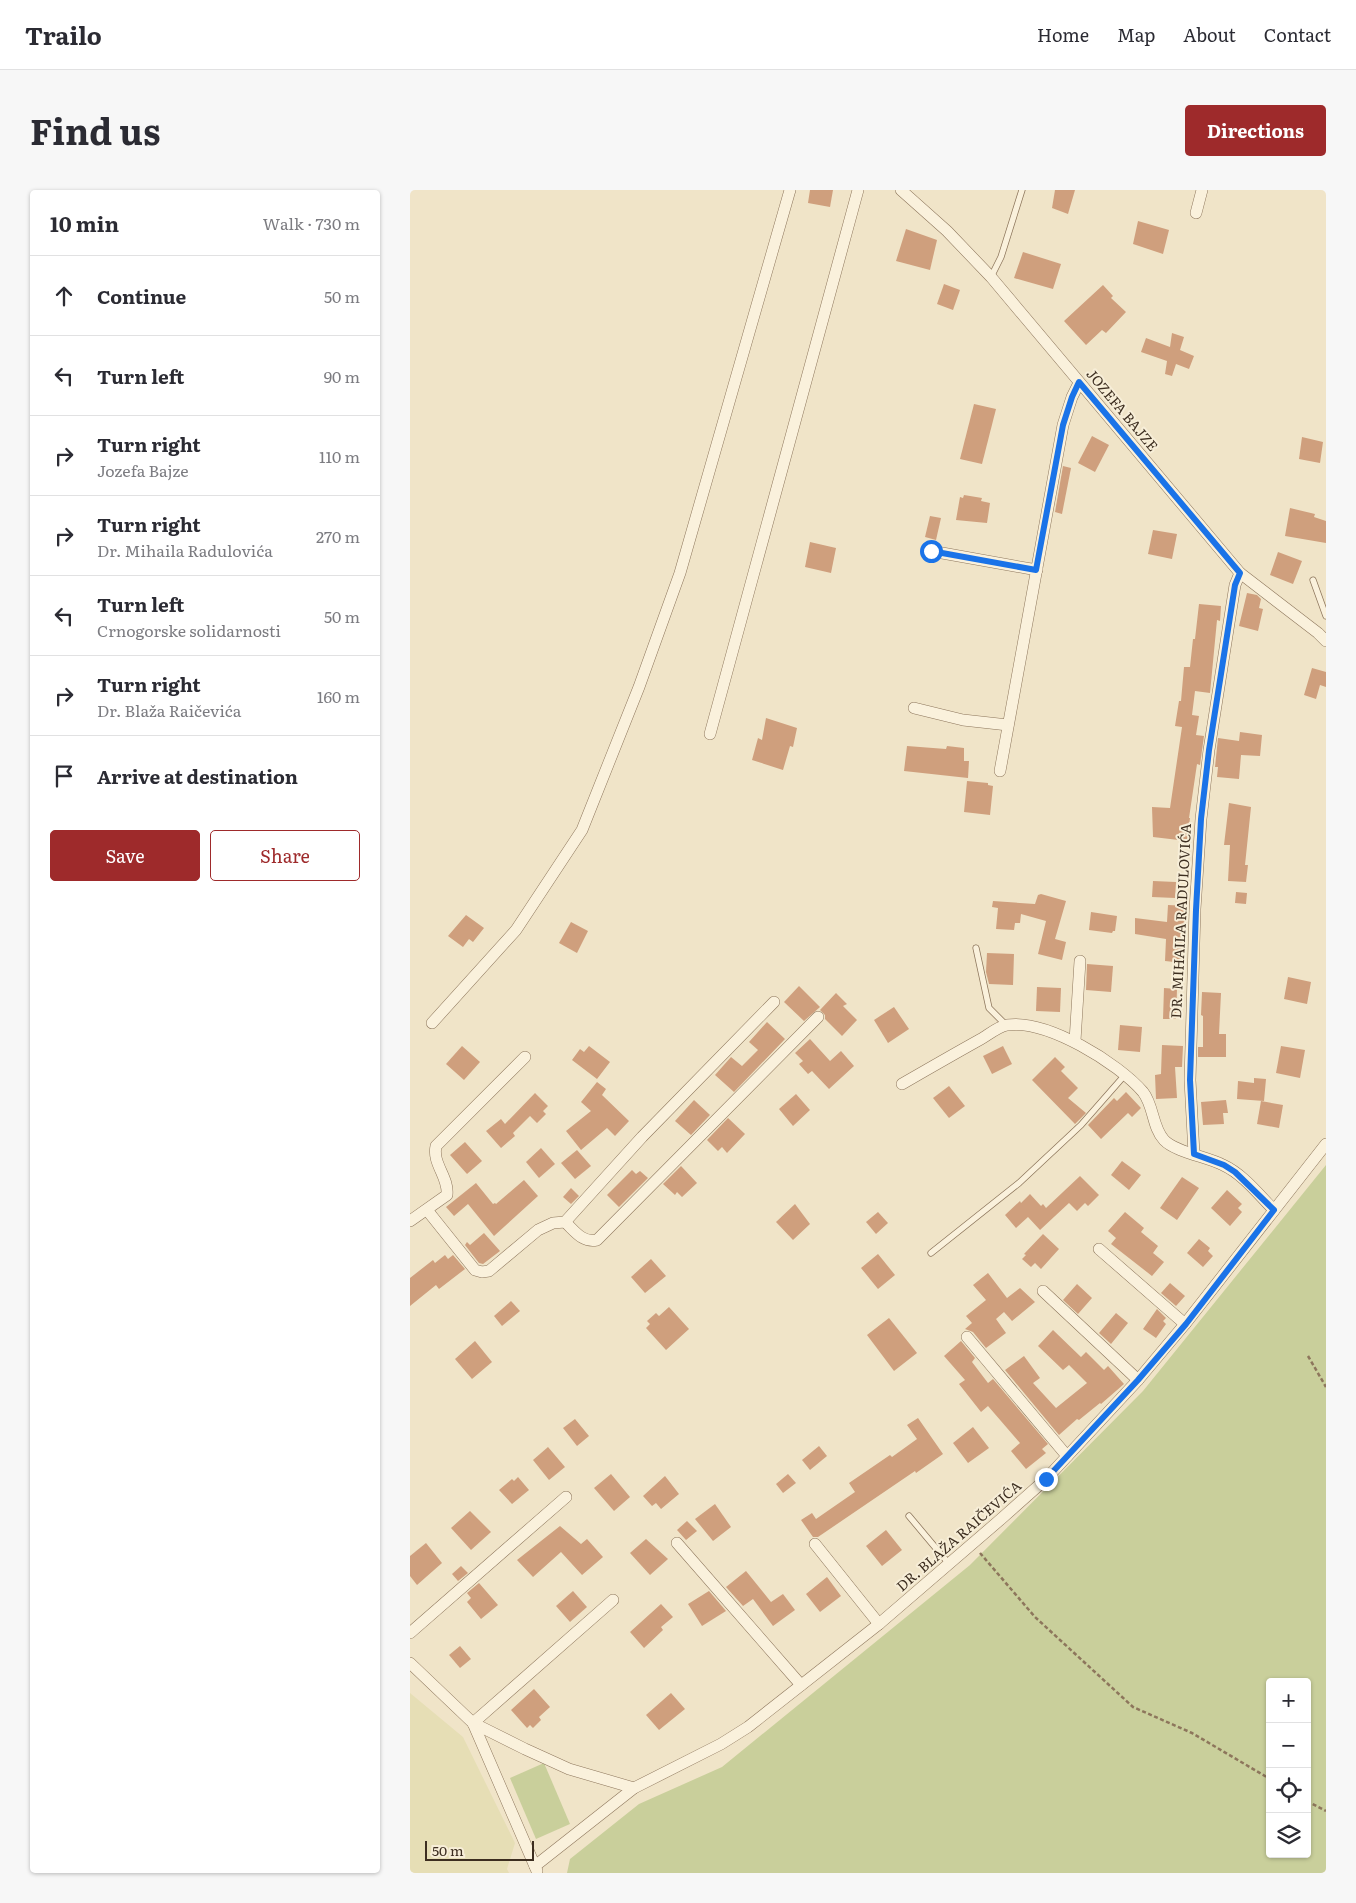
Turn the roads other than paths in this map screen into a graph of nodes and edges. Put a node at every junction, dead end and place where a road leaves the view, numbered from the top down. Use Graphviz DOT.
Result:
graph roads {
  1 [pos="790,190"];
  2 [pos="858,190"];
  3 [pos="901,190"];
  4 [pos="1022,190"];
  5 [pos="1202,190"];
  6 [pos="1196,214"];
  7 [pos="991,277"];
  8 [pos="1079,382"];
  9 [pos="931,551"];
  10 [pos="1036,570"];
  11 [pos="1240,573"];
  12 [pos="1313,580"];
  13 [pos="1326,616"];
  14 [pos="1326,641"];
  15 [pos="914,708"];
  16 [pos="1008,725"];
  17 [pos="710,734"];
  18 [pos="1000,771"];
  19 [pos="976,948"];
  20 [pos="1080,961"];
  21 [pos="774,1002"];
  22 [pos="818,1017"];
  23 [pos="432,1023"];
  24 [pos="1006,1025"];
  25 [pos="1075,1041"];
  26 [pos="525,1057"];
  27 [pos="1124,1076"];
  28 [pos="902,1084"];
  29 [pos="1326,1144"];
  30 [pos="1194,1154"];
  31 [pos="427,1210"];
  32 [pos="1274,1210"];
  33 [pos="410,1221"];
  34 [pos="566,1222"];
  35 [pos="1099,1249"];
  36 [pos="931,1253"];
  37 [pos="1043,1291"];
  38 [pos="1186,1324"];
  39 [pos="967,1337"];
  40 [pos="1138,1380"];
  41 [pos="1067,1456"];
  42 [pos="566,1497"];
  43 [pos="909,1516"];
  44 [pos="677,1543"];
  45 [pos="815,1544"];
  46 [pos="950,1565"];
  47 [pos="613,1600"];
  48 [pos="880,1624"];
  49 [pos="410,1632"];
  50 [pos="410,1663"];
  51 [pos="801,1685"];
  52 [pos="473,1723"];
  53 [pos="634,1788"];
  54 [pos="536,1869"];
  1 -- 23 [label="street"];
  2 -- 17 [label="street"];
  3 -- 7 [label="street, JOZEFA BAJZE"];
  4 -- 7 [label="lane"];
  5 -- 6 [label="street"];
  7 -- 8 [label="street, JOZEFA BAJZE"];
  8 -- 10 [label="street"];
  8 -- 11 [label="street, JOZEFA BAJZE"];
  9 -- 10 [label="street"];
  10 -- 16 [label="street"];
  11 -- 14 [label="street, JOZEFA BAJZE"];
  11 -- 30 [label="street, DR. MIHAILA RADULOVIĆA"];
  12 -- 13 [label="lane"];
  15 -- 16 [label="street"];
  16 -- 18 [label="street"];
  19 -- 24 [label="lane"];
  20 -- 25 [label="street"];
  21 -- 34 [label="street"];
  22 -- 34 [label="street"];
  24 -- 25 [label="street"];
  24 -- 28 [label="street"];
  25 -- 27 [label="street"];
  26 -- 31 [label="street"];
  27 -- 30 [label="street"];
  27 -- 36 [label="lane"];
  29 -- 32 [label="street, DR. BLAŽA RAIČEVIĆA"];
  30 -- 32 [label="street"];
  31 -- 33 [label="street"];
  31 -- 34 [label="street"];
  32 -- 38 [label="street, DR. BLAŽA RAIČEVIĆA"];
  35 -- 38 [label="street"];
  37 -- 40 [label="street"];
  38 -- 40 [label="street, DR. BLAŽA RAIČEVIĆA"];
  39 -- 41 [label="street"];
  40 -- 41 [label="street, DR. BLAŽA RAIČEVIĆA"];
  41 -- 46 [label="street, DR. BLAŽA RAIČEVIĆA"];
  42 -- 49 [label="street"];
  43 -- 46 [label="lane"];
  44 -- 51 [label="street"];
  45 -- 48 [label="street"];
  46 -- 48 [label="street, DR. BLAŽA RAIČEVIĆA"];
  47 -- 52 [label="street"];
  48 -- 51 [label="street, DR. BLAŽA RAIČEVIĆA"];
  50 -- 52 [label="street"];
  51 -- 53 [label="street, DR. BLAŽA RAIČEVIĆA"];
  52 -- 53 [label="street"];
  52 -- 54 [label="street"];
  53 -- 54 [label="street, DR. BLAŽA RAIČEVIĆA"];
}
